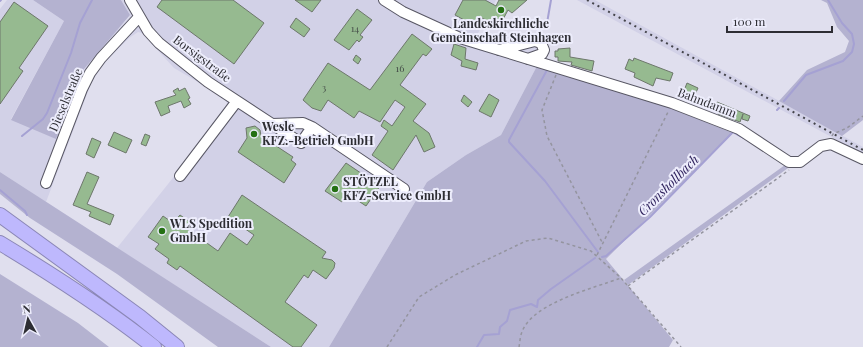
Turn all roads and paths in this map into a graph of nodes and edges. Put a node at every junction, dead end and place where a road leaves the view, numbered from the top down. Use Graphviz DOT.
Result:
graph roads {
  1 [pos="130,0"];
  2 [pos="384,0"];
  3 [pos="139,17"];
  4 [pos="499,50"];
  5 [pos="528,59"];
  6 [pos="559,69"];
  7 [pos="237,101"];
  8 [pos="672,103"];
  9 [pos="863,116"];
  10 [pos="272,124"];
  11 [pos="312,127"];
  12 [pos="831,144"];
  13 [pos="863,159"];
  14 [pos="795,163"];
  15 [pos="180,176"];
  16 [pos="46,183"];
  17 [pos="404,189"];
  18 [pos="0,216"];
  19 [pos="0,227"];
  20 [pos="0,243"];
  21 [pos="603,244"];
  22 [pos="597,255"];
  23 [pos="64,264"];
  24 [pos="621,278"];
  25 [pos="628,286"];
  26 [pos="154,347"];
  27 [pos="177,347"];
  28 [pos="387,347"];
  29 [pos="519,347"];
  30 [pos="681,347"];
  1 -- 3 [label="street, Borsigstraße"];
  2 -- 4 [label="street, Bahndamm"];
  3 -- 7 [label="street, Borsigstraße"];
  3 -- 16 [label="street, Dieselstraße"];
  4 -- 5 [label="street, Bahndamm"];
  4 -- 5 [label="street"];
  5 -- 6 [label="street, Bahndamm"];
  6 -- 8 [label="street, Bahndamm"];
  6 -- 21 [label="path"];
  7 -- 10 [label="street, Borsigstraße"];
  7 -- 15 [label="street"];
  8 -- 14 [label="street, Bahndamm"];
  8 -- 21 [label="path"];
  9 -- 12 [label="path"];
  10 -- 11 [label="street"];
  10 -- 11 [label="street, Borsigstraße"];
  11 -- 17 [label="street"];
  12 -- 13 [label="street"];
  12 -- 14 [label="street"];
  14 -- 25 [label="path"];
  18 -- 23 [label="highway"];
  19 -- 23 [label="highway"];
  20 -- 26 [label="highway"];
  21 -- 22 [label="path"];
  22 -- 24 [label="path"];
  22 -- 28 [label="path"];
  23 -- 27 [label="highway"];
  24 -- 25 [label="path"];
  24 -- 29 [label="path"];
  25 -- 30 [label="path"];
}
